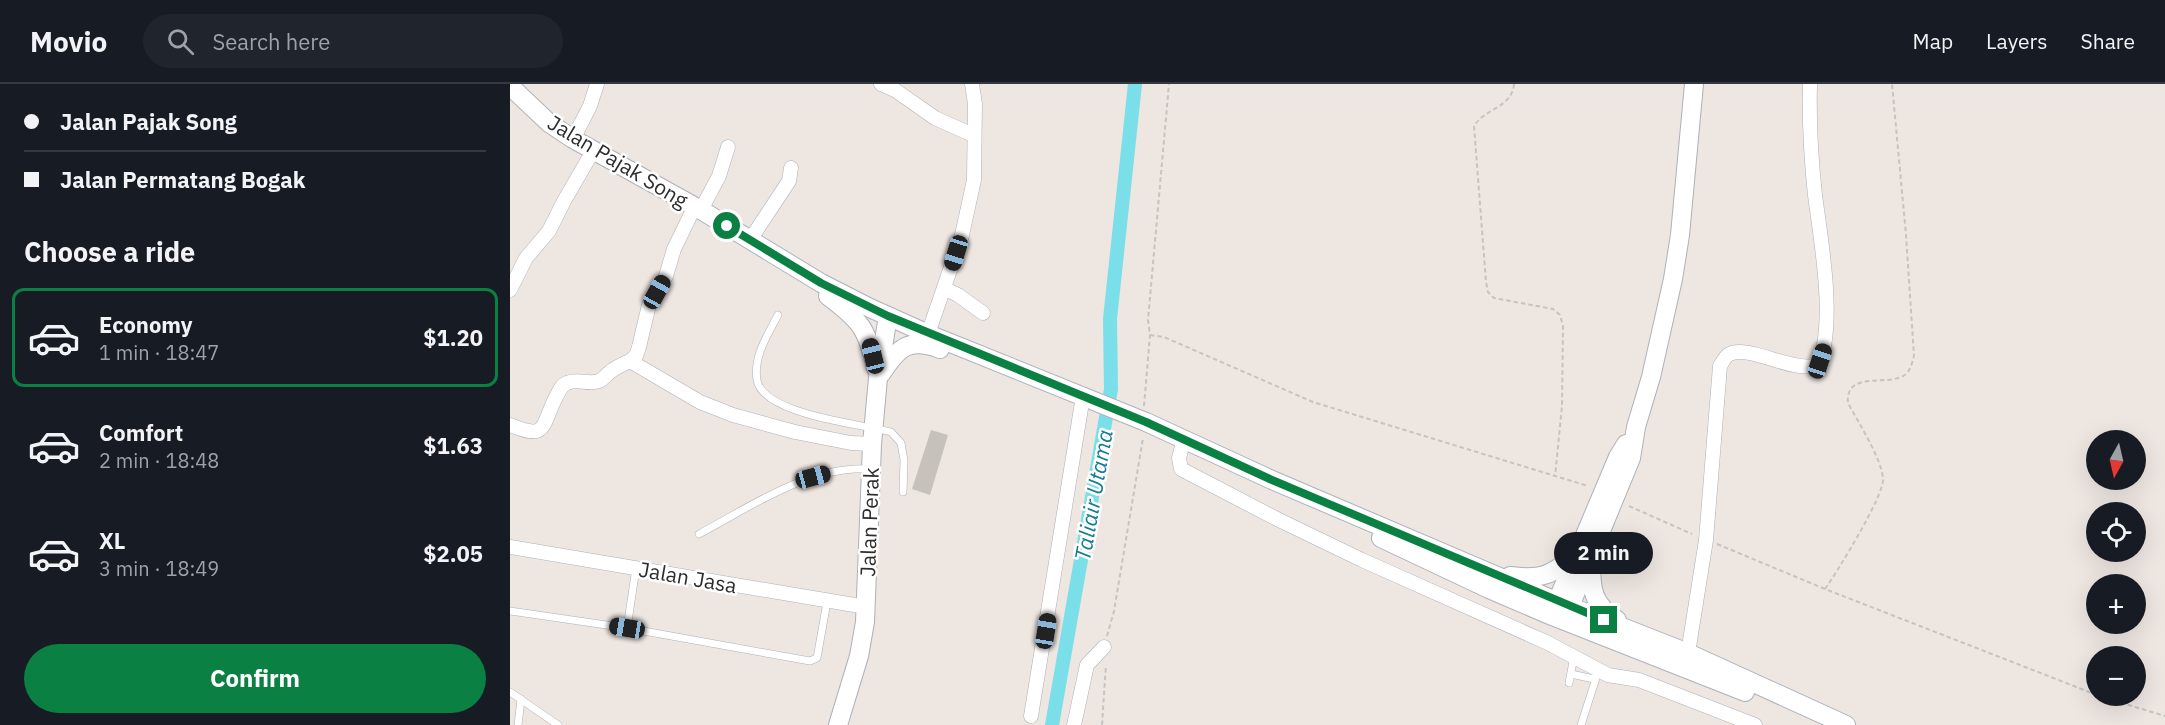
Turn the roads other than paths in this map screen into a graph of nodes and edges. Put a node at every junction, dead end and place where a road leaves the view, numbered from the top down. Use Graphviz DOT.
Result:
graph roads {
  1 [pos="597,84"];
  2 [pos="881,84"];
  3 [pos="972,84"];
  4 [pos="1694,84"];
  5 [pos="1810,84"];
  6 [pos="510,86"];
  7 [pos="973,135"];
  8 [pos="573,139"];
  9 [pos="728,147"];
  10 [pos="593,151"];
  11 [pos="791,168"];
  12 [pos="698,208"];
  13 [pos="750,240"];
  14 [pos="821,283"];
  15 [pos="945,289"];
  16 [pos="510,290"];
  17 [pos="982,313"];
  18 [pos="778,315"];
  19 [pos="888,316"];
  20 [pos="928,334"];
  21 [pos="630,361"];
  22 [pos="878,378"];
  23 [pos="1054,385"];
  24 [pos="1088,399"];
  25 [pos="510,425"];
  26 [pos="872,436"];
  27 [pos="1184,439"];
  28 [pos="871,468"];
  29 [pos="1272,480"];
  30 [pos="903,492"];
  31 [pos="699,534"];
  32 [pos="510,547"];
  33 [pos="1585,555"];
  34 [pos="636,568"];
  35 [pos="1496,575"];
  36 [pos="827,602"];
  37 [pos="866,608"];
  38 [pos="510,611"];
  39 [pos="1561,611"];
  40 [pos="627,628"];
  41 [pos="1639,634"];
  42 [pos="1104,647"];
  43 [pos="1688,653"];
  44 [pos="1574,656"];
  45 [pos="1571,674"];
  46 [pos="1597,674"];
  47 [pos="1569,683"];
  48 [pos="510,693"];
  49 [pos="521,699"];
  50 [pos="1031,716"];
  51 [pos="518,725"];
  52 [pos="558,725"];
  53 [pos="838,725"];
  54 [pos="1074,725"];
  55 [pos="1581,725"];
  56 [pos="1755,725"];
  57 [pos="1830,725"];
  58 [pos="1846,725"];
  1 -- 8 [label="street"];
  2 -- 7 [label="street"];
  3 -- 7 [label="street"];
  4 -- 33 [label="main road"];
  5 -- 43 [label="street"];
  6 -- 8 [label="main road, Jalan Pajak Song"];
  7 -- 15 [label="street"];
  8 -- 10 [label="main road, Jalan Pajak Song"];
  9 -- 12 [label="street"];
  10 -- 12 [label="main road, Jalan Pajak Song"];
  10 -- 16 [label="street"];
  11 -- 13 [label="street"];
  12 -- 13 [label="main road, Jalan Pajak Song"];
  12 -- 21 [label="street"];
  13 -- 14 [label="main road, Jalan Pajak Song"];
  14 -- 19 [label="main road, Jalan Pajak Song"];
  14 -- 22 [label="main road"];
  15 -- 17 [label="street"];
  15 -- 20 [label="street"];
  18 -- 26 [label="lane"];
  19 -- 20 [label="main road, Jalan Pajak Song"];
  19 -- 22 [label="main road, Jalan Perak"];
  20 -- 23 [label="main road, Jalan Pajak Song"];
  21 -- 25 [label="street"];
  21 -- 26 [label="street"];
  22 -- 23 [label="main road"];
  22 -- 26 [label="main road, Jalan Perak"];
  23 -- 24 [label="main road"];
  24 -- 27 [label="main road"];
  24 -- 50 [label="street"];
  26 -- 28 [label="main road, Jalan Perak"];
  26 -- 30 [label="lane"];
  27 -- 29 [label="main road"];
  27 -- 44 [label="street"];
  28 -- 31 [label="lane"];
  28 -- 37 [label="main road, Jalan Perak"];
  29 -- 35 [label="main road"];
  29 -- 39 [label="main road"];
  32 -- 34 [label="street, Jalan Jasa"];
  33 -- 35 [label="main road"];
  33 -- 39 [label="main road"];
  33 -- 41 [label="main road"];
  34 -- 36 [label="street, Jalan Jasa"];
  34 -- 40 [label="lane"];
  35 -- 39 [label="main road"];
  36 -- 37 [label="street, Jalan Jasa"];
  36 -- 40 [label="lane"];
  37 -- 53 [label="main road, Jalan Perak"];
  38 -- 40 [label="lane"];
  39 -- 41 [label="main road"];
  39 -- 57 [label="main road"];
  41 -- 43 [label="main road"];
  42 -- 54 [label="street"];
  43 -- 58 [label="main road"];
  44 -- 45 [label="lane"];
  44 -- 46 [label="street"];
  45 -- 46 [label="lane"];
  45 -- 47 [label="lane"];
  46 -- 55 [label="lane"];
  46 -- 56 [label="street"];
  48 -- 49 [label="lane"];
  49 -- 51 [label="lane"];
  49 -- 52 [label="lane"];
}
